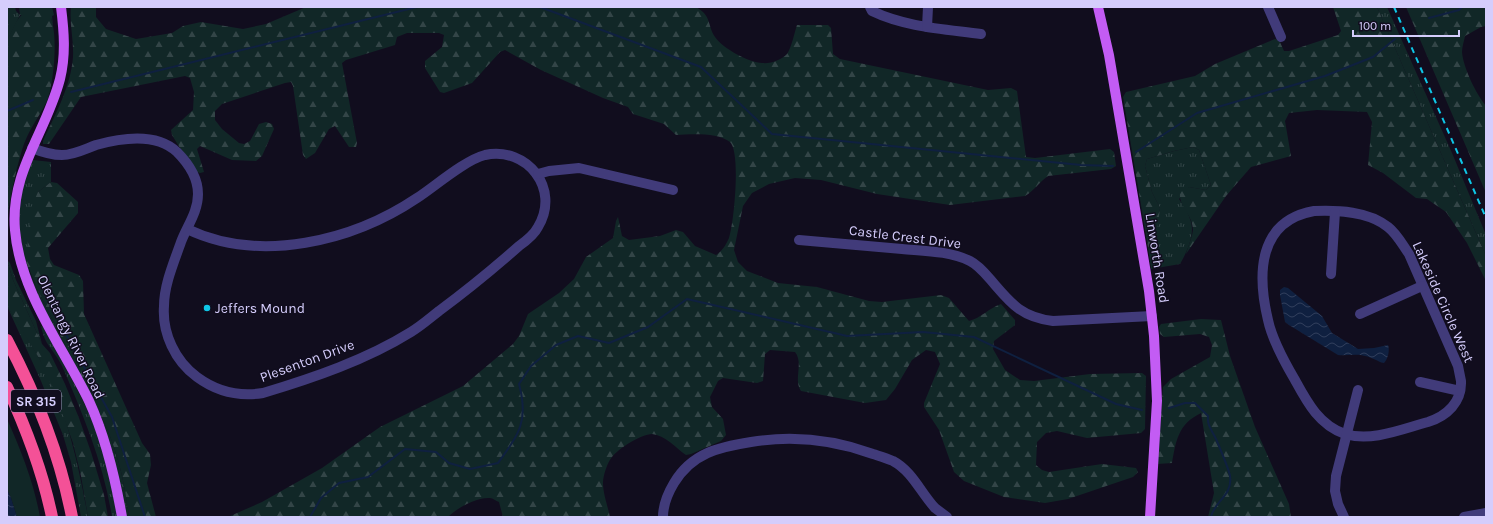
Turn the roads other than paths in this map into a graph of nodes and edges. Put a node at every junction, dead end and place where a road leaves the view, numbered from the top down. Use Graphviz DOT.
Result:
graph roads {
  1 [pos="61,7"];
  2 [pos="870,7"];
  3 [pos="928,7"];
  4 [pos="1098,7"];
  5 [pos="1268,7"];
  6 [pos="928,27"];
  7 [pos="981,34"];
  8 [pos="1281,37"];
  9 [pos="32,148"];
  10 [pos="538,174"];
  11 [pos="673,190"];
  12 [pos="1335,212"];
  13 [pos="187,229"];
  14 [pos="799,240"];
  15 [pos="1331,274"];
  16 [pos="1422,286"];
  17 [pos="1360,314"];
  18 [pos="1152,316"];
  19 [pos="7,340"];
  20 [pos="1420,382"];
  21 [pos="8,390"];
  22 [pos="1358,390"];
  23 [pos="1460,391"];
  24 [pos="1347,434"];
  25 [pos="1486,513"];
  26 [pos="52,517"];
  27 [pos="72,517"];
  28 [pos="122,517"];
  29 [pos="663,517"];
  30 [pos="947,517"];
  31 [pos="1150,517"];
  32 [pos="1344,517"];
  33 [pos="1464,517"];
  1 -- 9 [label="main road, Olentangy River Road"];
  2 -- 6 [label="street"];
  3 -- 6 [label="street"];
  4 -- 18 [label="main road, Linworth Road"];
  5 -- 8 [label="street"];
  6 -- 7 [label="street"];
  9 -- 13 [label="street, Plesenton Drive"];
  9 -- 28 [label="main road, Olentangy River Road"];
  10 -- 11 [label="street"];
  10 -- 13 [label="street"];
  10 -- 13 [label="street, Plesenton Drive"];
  12 -- 15 [label="street"];
  12 -- 16 [label="street, Lakeside Circle West"];
  12 -- 24 [label="street, Lakeside Circle West"];
  14 -- 18 [label="street, Castle Crest Drive"];
  16 -- 17 [label="street"];
  16 -- 23 [label="street, Lakeside Circle West"];
  18 -- 31 [label="main road, Linworth Road"];
  19 -- 27 [label="highway, SR 315"];
  20 -- 23 [label="street"];
  21 -- 26 [label="highway, SR 315"];
  22 -- 24 [label="street"];
  23 -- 24 [label="street"];
  24 -- 32 [label="street"];
  25 -- 33 [label="street"];
  29 -- 30 [label="street"];
}
